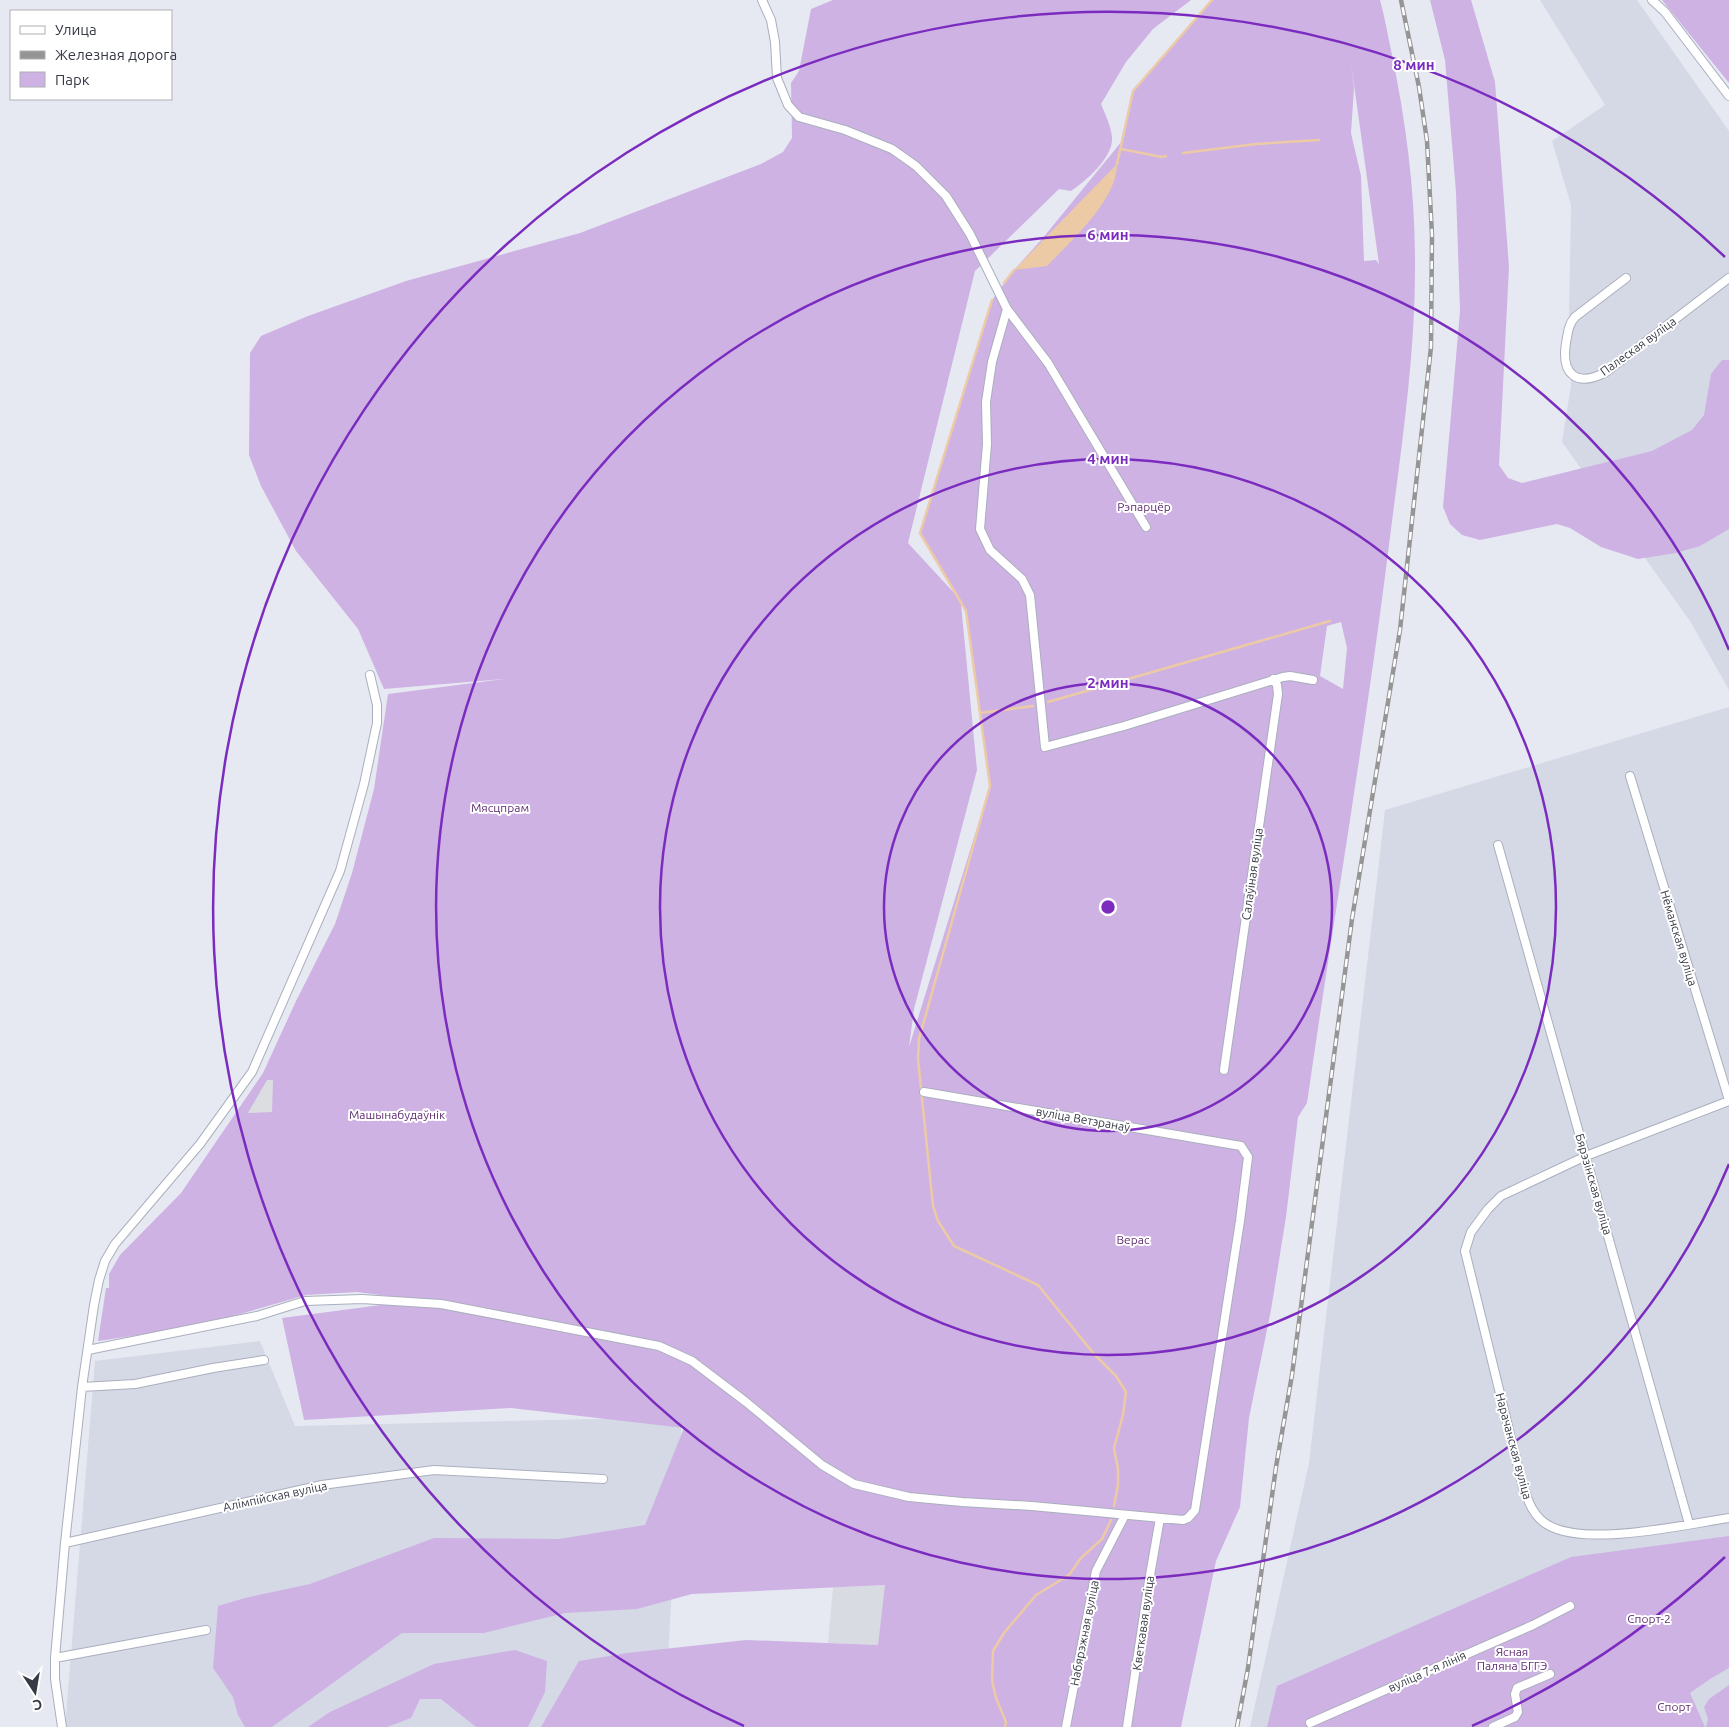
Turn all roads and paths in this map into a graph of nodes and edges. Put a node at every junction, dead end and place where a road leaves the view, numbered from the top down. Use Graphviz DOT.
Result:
graph roads {
  1 [pos="762,0"];
  2 [pos="1652,0"];
  3 [pos="1729,96"];
  4 [pos="1626,278"];
  5 [pos="1729,278"];
  6 [pos="1007,310"];
  7 [pos="1146,527"];
  8 [pos="370,675"];
  9 [pos="1273,679"];
  10 [pos="1313,680"];
  11 [pos="1630,776"];
  12 [pos="1498,844"];
  13 [pos="1224,1070"];
  14 [pos="924,1092"];
  15 [pos="1729,1101"];
  16 [pos="1586,1156"];
  17 [pos="88,1350"];
  18 [pos="264,1360"];
  19 [pos="82,1387"];
  20 [pos="603,1479"];
  21 [pos="1125,1515"];
  22 [pos="1160,1518"];
  23 [pos="1729,1518"];
  24 [pos="1689,1524"];
  25 [pos="65,1543"];
  26 [pos="1570,1606"];
  27 [pos="206,1630"];
  28 [pos="55,1658"];
  29 [pos="1550,1674"];
  30 [pos="1310,1723"];
  31 [pos="62,1727"];
  32 [pos="1066,1727"];
  33 [pos="1127,1727"];
  34 [pos="1493,1727"];
  1 -- 6 [label="street"];
  2 -- 3 [label="street"];
  4 -- 5 [label="street, Палеская вуліца"];
  6 -- 7 [label="street"];
  6 -- 9 [label="street"];
  8 -- 17 [label="street"];
  9 -- 10 [label="street"];
  9 -- 13 [label="street, Салаўіная вуліца"];
  11 -- 15 [label="street, Нёманская вуліца"];
  12 -- 16 [label="street, Бярэзінская вуліца"];
  14 -- 22 [label="street, вуліца Ветэранаў"];
  15 -- 16 [label="street"];
  16 -- 24 [label="street, Бярэзінская вуліца"];
  16 -- 24 [label="street, Нарачанская вуліца"];
  17 -- 19 [label="street"];
  17 -- 21 [label="street"];
  18 -- 19 [label="street"];
  19 -- 25 [label="street"];
  20 -- 25 [label="street, Алімпійская вуліца"];
  21 -- 22 [label="street"];
  21 -- 32 [label="street, Набярэжная вуліца"];
  22 -- 33 [label="street, Кветкавая вуліца"];
  23 -- 24 [label="street, Нарачанская вуліца"];
  25 -- 28 [label="street"];
  26 -- 30 [label="street, вуліца 7-я лінія"];
  27 -- 28 [label="street"];
  28 -- 31 [label="street"];
  29 -- 34 [label="street"];
}
